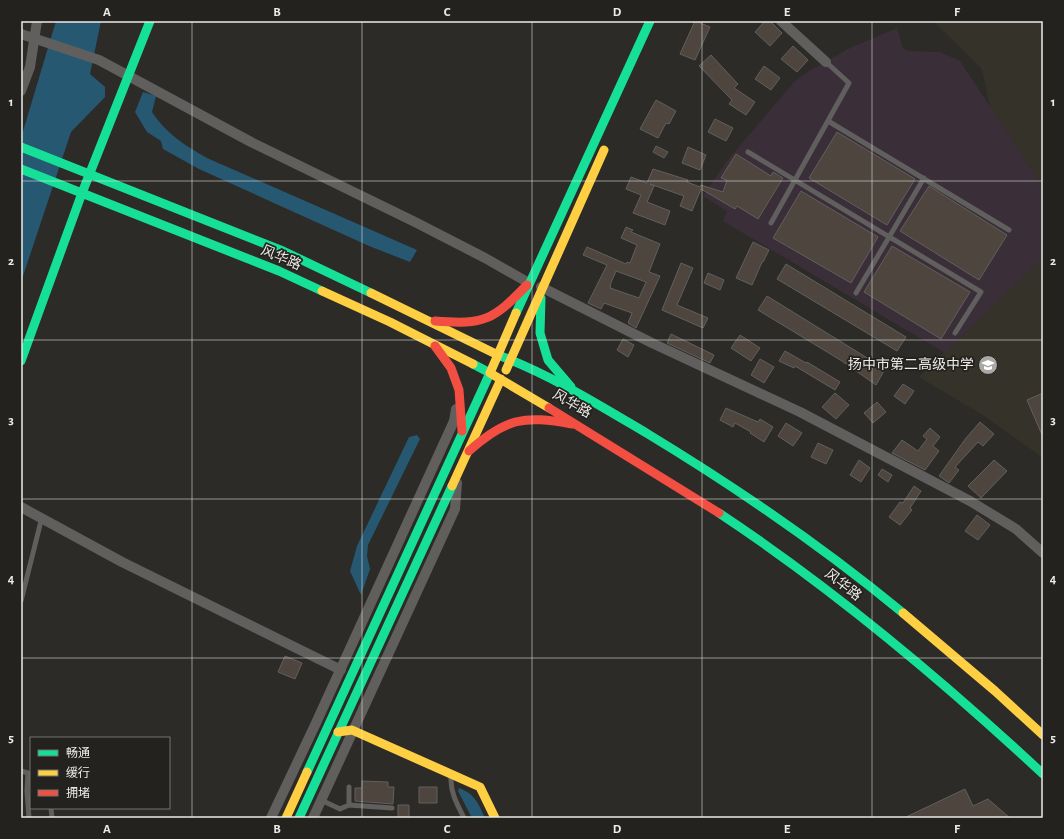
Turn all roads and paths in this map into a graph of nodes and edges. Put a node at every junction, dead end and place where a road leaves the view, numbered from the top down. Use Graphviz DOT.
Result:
graph roads {
  1 [pos="36,21"];
  2 [pos="150,21"];
  3 [pos="650,21"];
  4 [pos="781,21"];
  5 [pos="21,34"];
  6 [pos="34,38"];
  7 [pos="826,62"];
  8 [pos="129,76"];
  9 [pos="21,91"];
  10 [pos="828,121"];
  11 [pos="607,143"];
  12 [pos="21,147"];
  13 [pos="748,152"];
  14 [pos="21,169"];
  15 [pos="90,174"];
  16 [pos="924,178"];
  17 [pos="795,180"];
  18 [pos="82,193"];
  19 [pos="771,223"];
  20 [pos="1010,230"];
  21 [pos="889,237"];
  22 [pos="529,283"];
  23 [pos="541,287"];
  24 [pos="856,293"];
  25 [pos="427,321"];
  26 [pos="956,333"];
  27 [pos="434,344"];
  28 [pos="498,355"];
  29 [pos="511,360"];
  30 [pos="21,361"];
  31 [pos="490,373"];
  32 [pos="501,379"];
  33 [pos="459,390"];
  34 [pos="575,392"];
  35 [pos="582,426"];
  36 [pos="462,433"];
  37 [pos="467,453"];
  38 [pos="458,472"];
  39 [pos="21,507"];
  40 [pos="42,517"];
  41 [pos="1043,553"];
  42 [pos="21,601"];
  43 [pos="340,670"];
  44 [pos="316,724"];
  45 [pos="327,727"];
  46 [pos="352,730"];
  47 [pos="338,732"];
  48 [pos="1043,735"];
  49 [pos="21,771"];
  50 [pos="451,772"];
  51 [pos="29,774"];
  52 [pos="1043,774"];
  53 [pos="349,787"];
  54 [pos="321,800"];
  55 [pos="348,805"];
  56 [pos="392,808"];
  57 [pos="29,818"];
  58 [pos="271,818"];
  59 [pos="286,818"];
  60 [pos="299,818"];
  61 [pos="313,818"];
  62 [pos="464,818"];
  63 [pos="495,818"];
  1 -- 6 [label="street"];
  2 -- 8 [label="main road"];
  3 -- 22 [label="main road"];
  4 -- 7 [label="street"];
  5 -- 6 [label="street"];
  6 -- 8 [label="street"];
  6 -- 9 [label="street"];
  7 -- 10 [label="lane"];
  8 -- 15 [label="main road"];
  8 -- 22 [label="street"];
  10 -- 16 [label="lane"];
  10 -- 17 [label="lane"];
  11 -- 23 [label="main road"];
  12 -- 15 [label="main road, 风华路"];
  13 -- 17 [label="lane"];
  14 -- 18 [label="main road, 风华路"];
  15 -- 18 [label="main road"];
  15 -- 25 [label="main road, 风华路"];
  16 -- 20 [label="lane"];
  16 -- 21 [label="lane"];
  17 -- 19 [label="lane"];
  17 -- 21 [label="lane"];
  18 -- 27 [label="main road, 风华路"];
  18 -- 30 [label="main road"];
  21 -- 24 [label="lane"];
  21 -- 26 [label="lane"];
  22 -- 25 [label="main road"];
  22 -- 28 [label="main road"];
  23 -- 29 [label="main road"];
  23 -- 34 [label="main road"];
  23 -- 41 [label="street"];
  25 -- 28 [label="main road, 风华路"];
  27 -- 31 [label="main road, 风华路"];
  27 -- 33 [label="main road"];
  28 -- 29 [label="main road, 风华路"];
  28 -- 31 [label="main road"];
  29 -- 32 [label="main road"];
  29 -- 34 [label="main road, 风华路"];
  31 -- 32 [label="main road, 风华路"];
  31 -- 36 [label="main road"];
  32 -- 35 [label="main road, 风华路"];
  32 -- 37 [label="main road"];
  33 -- 36 [label="main road"];
  33 -- 43 [label="street"];
  34 -- 48 [label="main road, 风华路"];
  35 -- 37 [label="main road"];
  35 -- 52 [label="main road, 风华路"];
  36 -- 45 [label="main road"];
  37 -- 38 [label="main road"];
  38 -- 46 [label="street"];
  38 -- 47 [label="main road"];
  39 -- 40 [label="street"];
  40 -- 42 [label="lane"];
  40 -- 43 [label="street"];
  43 -- 44 [label="street"];
  44 -- 45 [label="street"];
  44 -- 58 [label="street"];
  45 -- 47 [label="street"];
  45 -- 59 [label="main road"];
  46 -- 47 [label="main road"];
  46 -- 50 [label="main road"];
  46 -- 54 [label="street"];
  47 -- 60 [label="main road"];
  49 -- 51 [label="lane"];
  50 -- 62 [label="lane"];
  50 -- 63 [label="main road"];
  51 -- 57 [label="lane"];
  53 -- 55 [label="lane"];
  54 -- 55 [label="lane"];
  54 -- 61 [label="street"];
  55 -- 56 [label="lane"];
}
